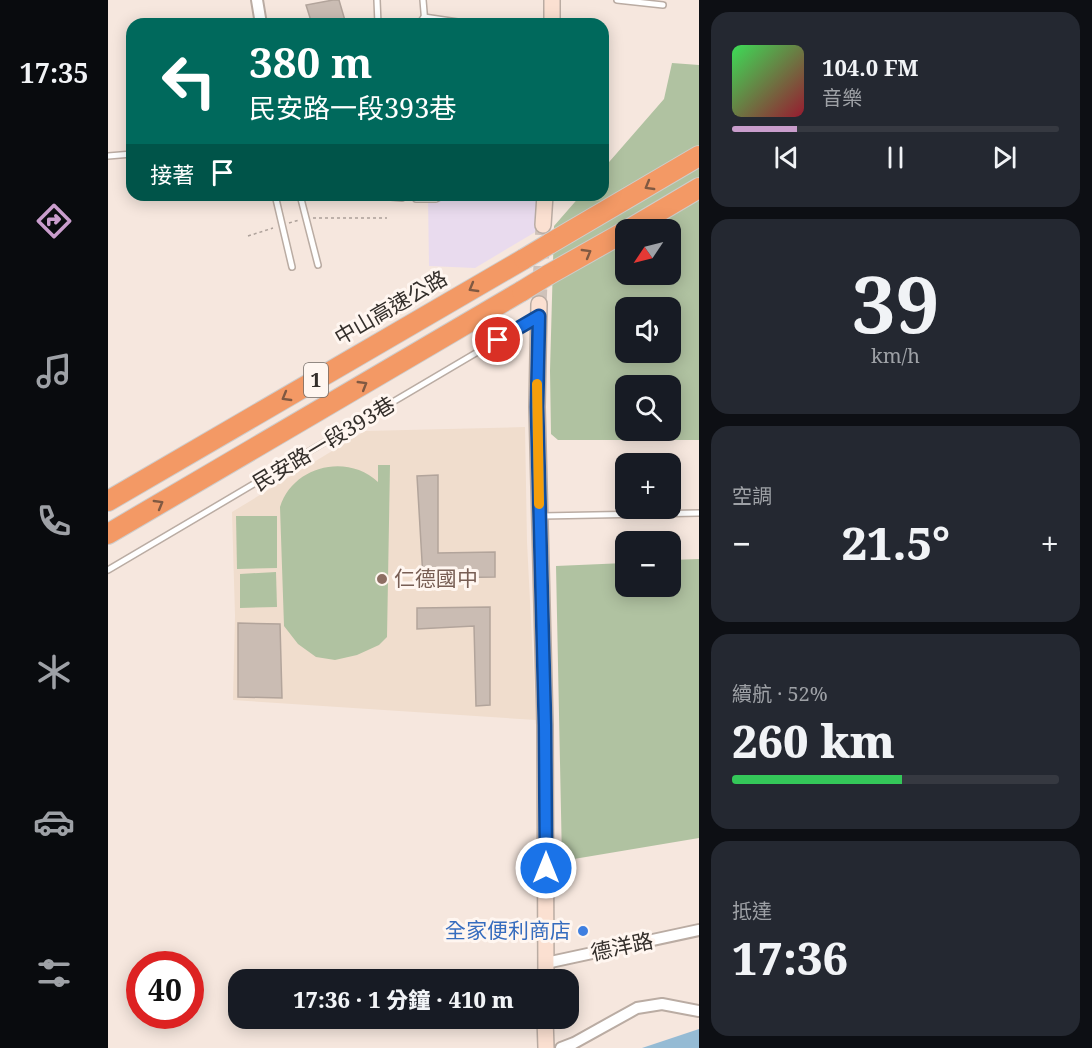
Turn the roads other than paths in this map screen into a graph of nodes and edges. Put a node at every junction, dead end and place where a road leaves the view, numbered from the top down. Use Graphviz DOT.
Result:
graph roads {
  1 [pos="257,0"];
  2 [pos="377,0"];
  3 [pos="423,0"];
  4 [pos="552,0"];
  5 [pos="617,0"];
  6 [pos="663,5"];
  7 [pos="260,18"];
  8 [pos="378,18"];
  9 [pos="425,18"];
  10 [pos="552,18"];
  11 [pos="126,154"];
  12 [pos="108,156"];
  13 [pos="699,156"];
  14 [pos="699,188"];
  15 [pos="276,201"];
  16 [pos="302,201"];
  17 [pos="545,201"];
  18 [pos="646,219"];
  19 [pos="543,225"];
  20 [pos="615,237"];
  21 [pos="318,265"];
  22 [pos="292,267"];
  23 [pos="539,310"];
  24 [pos="108,501"];
  25 [pos="699,513"];
  26 [pos="539,516"];
  27 [pos="108,534"];
  28 [pos="108,570"];
  29 [pos="699,930"];
  30 [pos="546,963"];
  31 [pos="546,969"];
  32 [pos="699,1011"];
  33 [pos="545,1029"];
  34 [pos="546,1048"];
  35 [pos="561,1048"];
  1 -- 7 [label="street"];
  2 -- 8 [label="lane"];
  3 -- 9 [label="lane"];
  4 -- 10 [label="street"];
  5 -- 6 [label="lane"];
  11 -- 12 [label="lane"];
  13 -- 24 [label="highway, 中山高速公路 / 1, one-way, bridge"];
  14 -- 18 [label="highway, 1"];
  15 -- 22 [label="lane"];
  16 -- 21 [label="lane"];
  17 -- 19 [label="street"];
  27 -- 20 [label="highway, 1, one-way, bridge"];
  23 -- 26 [label="street"];
  23 -- 28 [label="lane, 民安路一段393巷"];
  25 -- 26 [label="lane"];
  26 -- 30 [label="street"];
  29 -- 30 [label="street, 德洋路"];
  30 -- 31 [label="street"];
  32 -- 35 [label="street"];
  33 -- 34 [label="street"];
}
